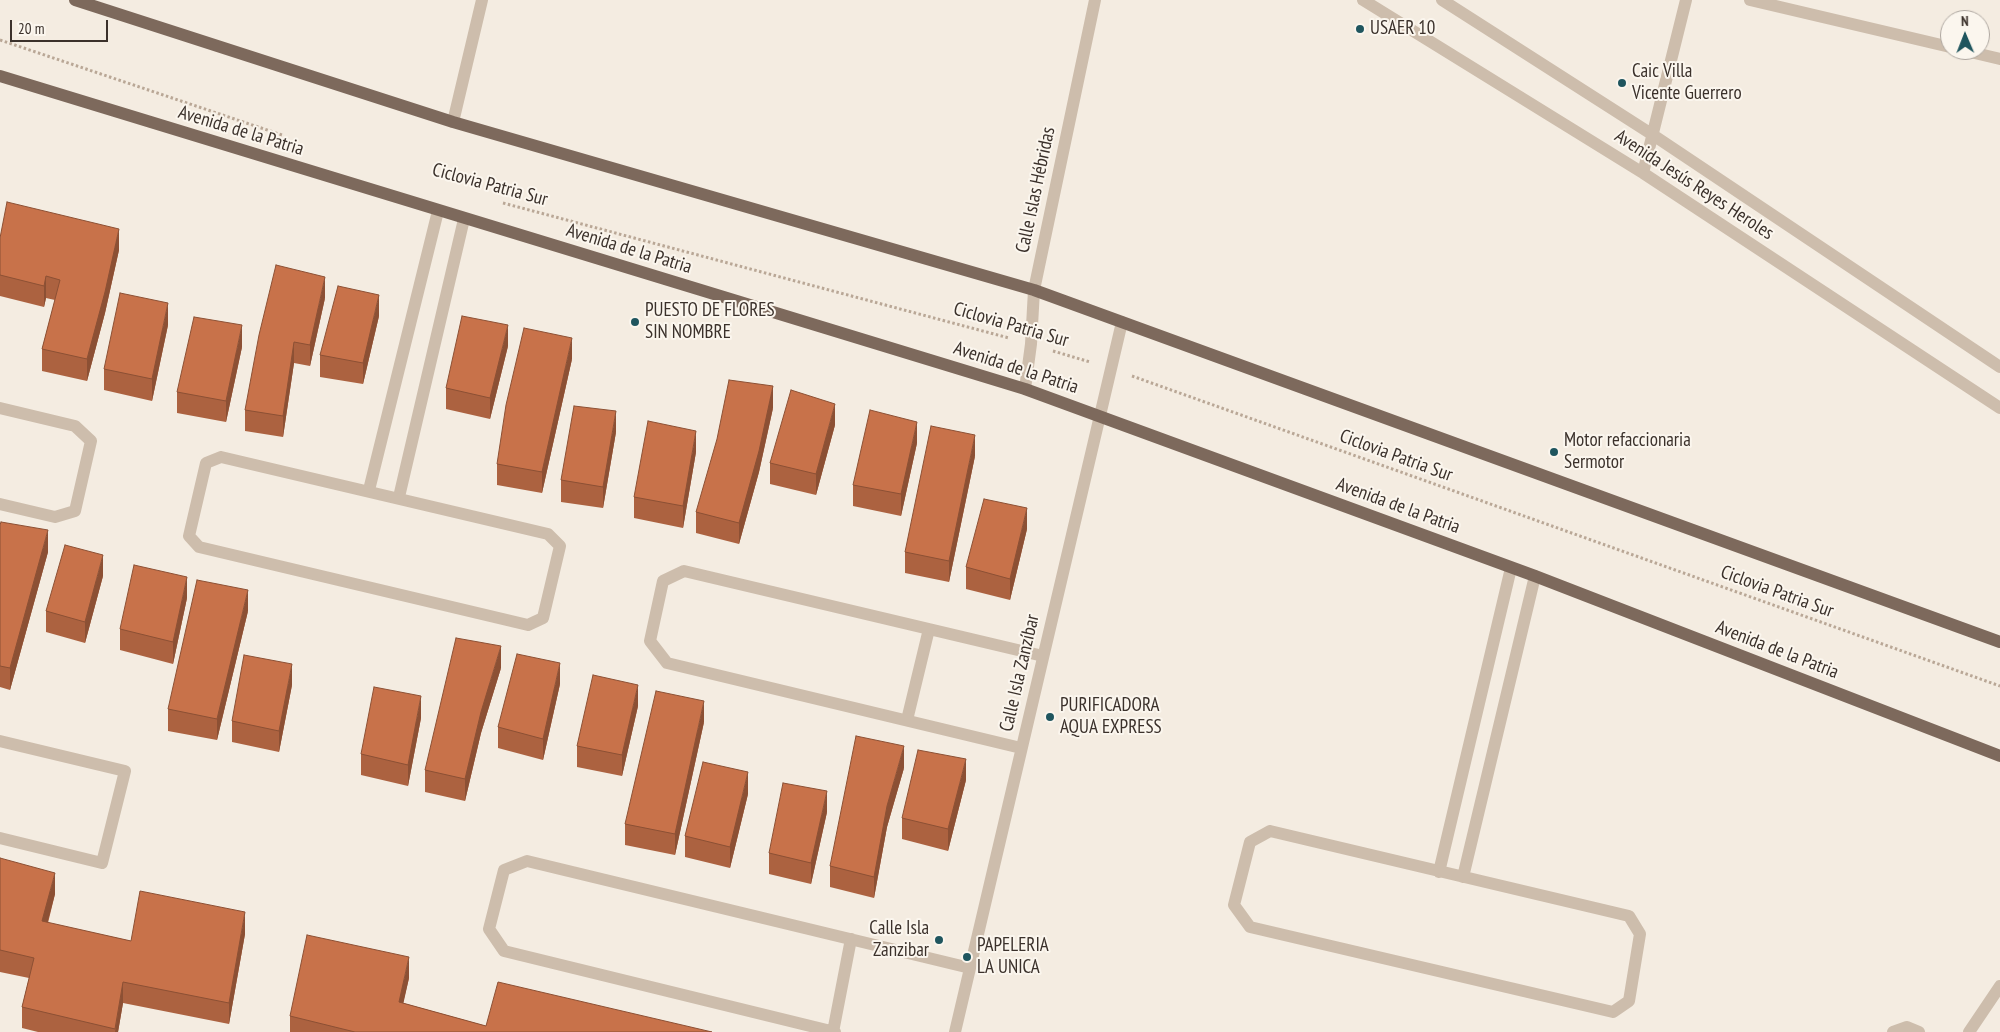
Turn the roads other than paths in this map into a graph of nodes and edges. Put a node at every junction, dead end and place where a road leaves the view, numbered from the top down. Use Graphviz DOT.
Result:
graph roads {
  1 [pos="75,0"];
  2 [pos="482,0"];
  3 [pos="1095,0"];
  4 [pos="1363,0"];
  5 [pos="1442,0"];
  6 [pos="1686,0"];
  7 [pos="1750,0"];
  8 [pos="1940,45"];
  9 [pos="0,76"];
  10 [pos="452,122"];
  11 [pos="1653,135"];
  12 [pos="1643,173"];
  13 [pos="438,211"];
  14 [pos="464,219"];
  15 [pos="1034,290"];
  16 [pos="1122,322"];
  17 [pos="2000,367"];
  18 [pos="1025,389"];
  19 [pos="0,408"];
  20 [pos="2000,408"];
  21 [pos="1100,416"];
  22 [pos="369,490"];
  23 [pos="398,497"];
  24 [pos="0,504"];
  25 [pos="1511,568"];
  26 [pos="1535,576"];
  27 [pos="929,629"];
  28 [pos="2000,642"];
  29 [pos="1043,656"];
  30 [pos="907,720"];
  31 [pos="0,741"];
  32 [pos="1021,748"];
  33 [pos="2000,756"];
  34 [pos="0,838"];
  35 [pos="1439,872"];
  36 [pos="1463,877"];
  37 [pos="850,939"];
  38 [pos="970,968"];
  39 [pos="2000,986"];
  40 [pos="834,1032"];
  41 [pos="955,1032"];
  42 [pos="1893,1032"];
  43 [pos="1918,1032"];
  44 [pos="1969,1032"];
  1 -- 10 [label="main road"];
  2 -- 10 [label="street"];
  3 -- 15 [label="street, Calle Islas Hébridas"];
  4 -- 12 [label="street, Avenida Jesús Reyes Heroles"];
  5 -- 11 [label="street, Avenida Jesús Reyes Heroles"];
  6 -- 11 [label="street"];
  7 -- 8 [label="street"];
  9 -- 13 [label="main road, Avenida de la Patria"];
  10 -- 15 [label="main road"];
  11 -- 12 [label="street"];
  11 -- 17 [label="street, Avenida Jesús Reyes Heroles"];
  12 -- 20 [label="street, Avenida Jesús Reyes Heroles"];
  13 -- 14 [label="main road, Avenida de la Patria"];
  13 -- 22 [label="street"];
  14 -- 18 [label="main road, Avenida de la Patria"];
  14 -- 23 [label="street"];
  15 -- 16 [label="main road"];
  15 -- 18 [label="street, Calle Islas Hébridas"];
  16 -- 21 [label="street, Calle Isla Zanzíbar"];
  16 -- 28 [label="main road"];
  18 -- 21 [label="main road, Avenida de la Patria"];
  19 -- 24 [label="street"];
  21 -- 25 [label="main road, Avenida de la Patria"];
  21 -- 29 [label="street, Calle Isla Zanzíbar"];
  22 -- 23 [label="street"];
  22 -- 23 [label="street"];
  25 -- 26 [label="main road, Avenida de la Patria"];
  25 -- 35 [label="street"];
  26 -- 33 [label="main road, Avenida de la Patria"];
  26 -- 36 [label="street"];
  27 -- 29 [label="street"];
  27 -- 30 [label="street"];
  27 -- 30 [label="street"];
  29 -- 32 [label="street, Calle Isla Zanzíbar"];
  30 -- 32 [label="street"];
  31 -- 34 [label="street"];
  32 -- 38 [label="street, Calle Isla Zanzíbar"];
  35 -- 36 [label="street"];
  35 -- 36 [label="street"];
  37 -- 38 [label="street"];
  37 -- 40 [label="street"];
  37 -- 40 [label="street"];
  38 -- 41 [label="street, Calle Isla Zanzíbar"];
  39 -- 44 [label="street"];
  42 -- 43 [label="street"];
}
